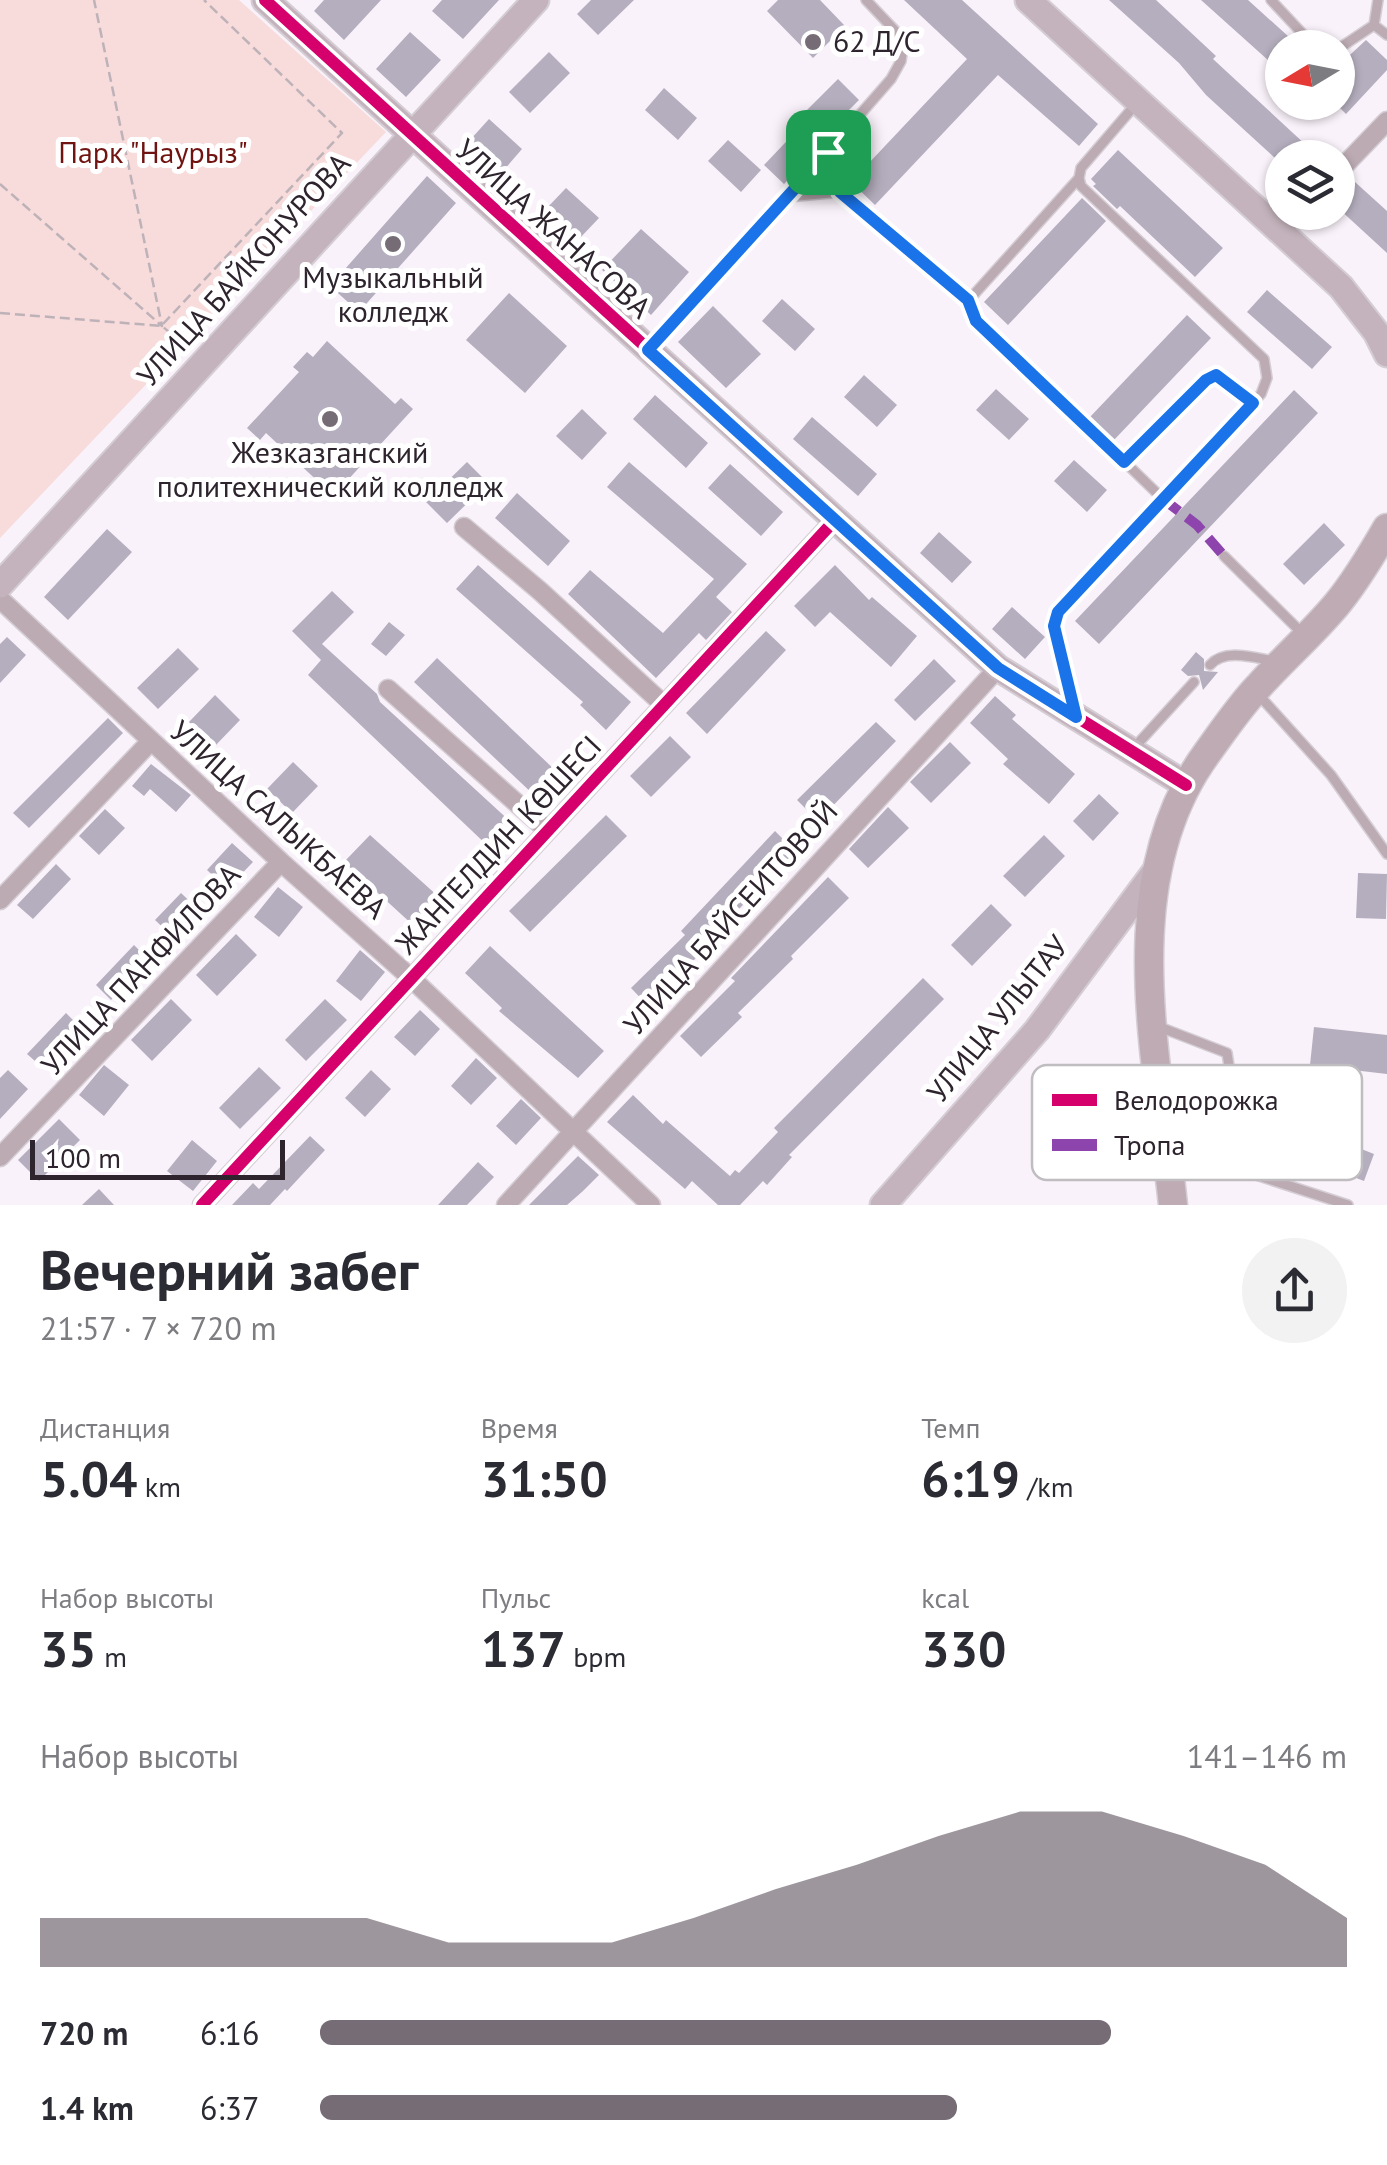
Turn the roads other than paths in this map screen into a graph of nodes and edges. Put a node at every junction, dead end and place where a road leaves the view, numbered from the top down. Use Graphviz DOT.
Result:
graph roads {
  1 [pos="265,0"];
  2 [pos="536,0"];
  3 [pos="866,0"];
  4 [pos="1028,0"];
  5 [pos="1272,0"];
  6 [pos="1378,0"];
  7 [pos="1374,25"];
  8 [pos="1300,30"];
  9 [pos="1387,34"];
  10 [pos="1355,38"];
  11 [pos="1138,101"];
  12 [pos="1387,121"];
  13 [pos="412,134"];
  14 [pos="828,152"];
  15 [pos="1355,154"];
  16 [pos="1079,178"];
  17 [pos="840,192"];
  18 [pos="788,197"];
  19 [pos="1280,232"];
  20 [pos="1341,287"];
  21 [pos="968,300"];
  22 [pos="1387,317"];
  23 [pos="648,350"];
  24 [pos="1387,354"];
  25 [pos="1253,403"];
  26 [pos="1124,462"];
  27 [pos="1163,499"];
  28 [pos="835,520"];
  29 [pos="464,527"];
  30 [pos="1387,528"];
  31 [pos="1224,556"];
  32 [pos="1387,571"];
  33 [pos="0,585"];
  34 [pos="0,599"];
  35 [pos="1337,604"];
  36 [pos="1306,637"];
  37 [pos="1282,662"];
  38 [pos="1210,664"];
  39 [pos="998,668"];
  40 [pos="1194,682"];
  41 [pos="388,688"];
  42 [pos="1255,690"];
  43 [pos="663,704"];
  44 [pos="1076,717"];
  45 [pos="150,742"];
  46 [pos="1131,752"];
  47 [pos="1186,785"];
  48 [pos="547,830"];
  49 [pos="1387,854"];
  50 [pos="281,862"];
  51 [pos="1157,869"];
  52 [pos="0,900"];
  53 [pos="411,978"];
  54 [pos="1154,1025"];
  55 [pos="1158,1065"];
  56 [pos="1229,1065"];
  57 [pos="572,1132"];
  58 [pos="0,1158"];
  59 [pos="1170,1180"];
  60 [pos="1271,1180"];
  61 [pos="202,1205"];
  62 [pos="506,1205"];
  63 [pos="652,1205"];
  64 [pos="882,1205"];
  65 [pos="1173,1205"];
  66 [pos="1348,1205"];
  1 -- 13 [label="street, УЛИЦА ЖАНАСОВА"];
  2 -- 13 [label="street, УЛИЦА БАЙКОНУРОВА"];
  3 -- 14 [label="lane"];
  4 -- 11 [label="street"];
  5 -- 8 [label="lane"];
  6 -- 7 [label="lane"];
  7 -- 9 [label="lane"];
  7 -- 10 [label="lane"];
  11 -- 16 [label="lane"];
  11 -- 19 [label="street"];
  12 -- 15 [label="street"];
  13 -- 23 [label="street, УЛИЦА ЖАНАСОВА"];
  13 -- 33 [label="street, УЛИЦА БАЙКОНУРОВА"];
  14 -- 17 [label="lane"];
  14 -- 18 [label="lane"];
  16 -- 21 [label="lane"];
  16 -- 25 [label="lane"];
  17 -- 18 [label="lane"];
  17 -- 21 [label="lane"];
  18 -- 23 [label="lane"];
  19 -- 20 [label="street"];
  20 -- 22 [label="street"];
  20 -- 24 [label="street"];
  21 -- 26 [label="lane"];
  23 -- 28 [label="street, УЛИЦА ЖАНАСОВА"];
  25 -- 26 [label="lane"];
  25 -- 27 [label="lane"];
  26 -- 27 [label="lane"];
  27 -- 44 [label="lane"];
  28 -- 39 [label="street, УЛИЦА ЖАНАСОВА"];
  28 -- 43 [label="street, ЖАНГЕЛДИН КӨШЕСІ"];
  29 -- 43 [label="street"];
  30 -- 35 [label="main road"];
  31 -- 36 [label="lane"];
  32 -- 35 [label="main road"];
  34 -- 45 [label="street, УЛИЦА САЛЫКБАЕВА"];
  35 -- 36 [label="main road"];
  36 -- 37 [label="main road"];
  37 -- 38 [label="lane"];
  37 -- 42 [label="main road"];
  39 -- 44 [label="street, УЛИЦА ЖАНАСОВА"];
  39 -- 57 [label="street, УЛИЦА БАЙСЕИТОВОЙ"];
  40 -- 46 [label="lane"];
  41 -- 48 [label="street"];
  42 -- 47 [label="main road"];
  42 -- 49 [label="lane"];
  43 -- 48 [label="street, ЖАНГЕЛДИН КӨШЕСІ"];
  44 -- 46 [label="street, УЛИЦА ЖАНАСОВА"];
  45 -- 50 [label="street, УЛИЦА САЛЫКБАЕВА"];
  45 -- 52 [label="street"];
  46 -- 47 [label="street, УЛИЦА ЖАНАСОВА"];
  47 -- 51 [label="main road"];
  48 -- 53 [label="street, ЖАНГЕЛДИН КӨШЕСІ"];
  50 -- 53 [label="street, УЛИЦА САЛЫКБАЕВА"];
  50 -- 58 [label="street, УЛИЦА ПАНФИЛОВА"];
  51 -- 54 [label="main road"];
  51 -- 64 [label="street, УЛИЦА УЛЫТАУ"];
  53 -- 57 [label="street, УЛИЦА САЛЫКБАЕВА"];
  53 -- 61 [label="street, ЖАНГЕЛДИН КӨШЕСІ"];
  54 -- 55 [label="main road"];
  54 -- 56 [label="lane"];
  57 -- 62 [label="street, УЛИЦА БАЙСЕИТОВОЙ"];
  57 -- 63 [label="street, УЛИЦА САЛЫКБАЕВА"];
  59 -- 65 [label="main road"];
  60 -- 66 [label="lane"];
}
